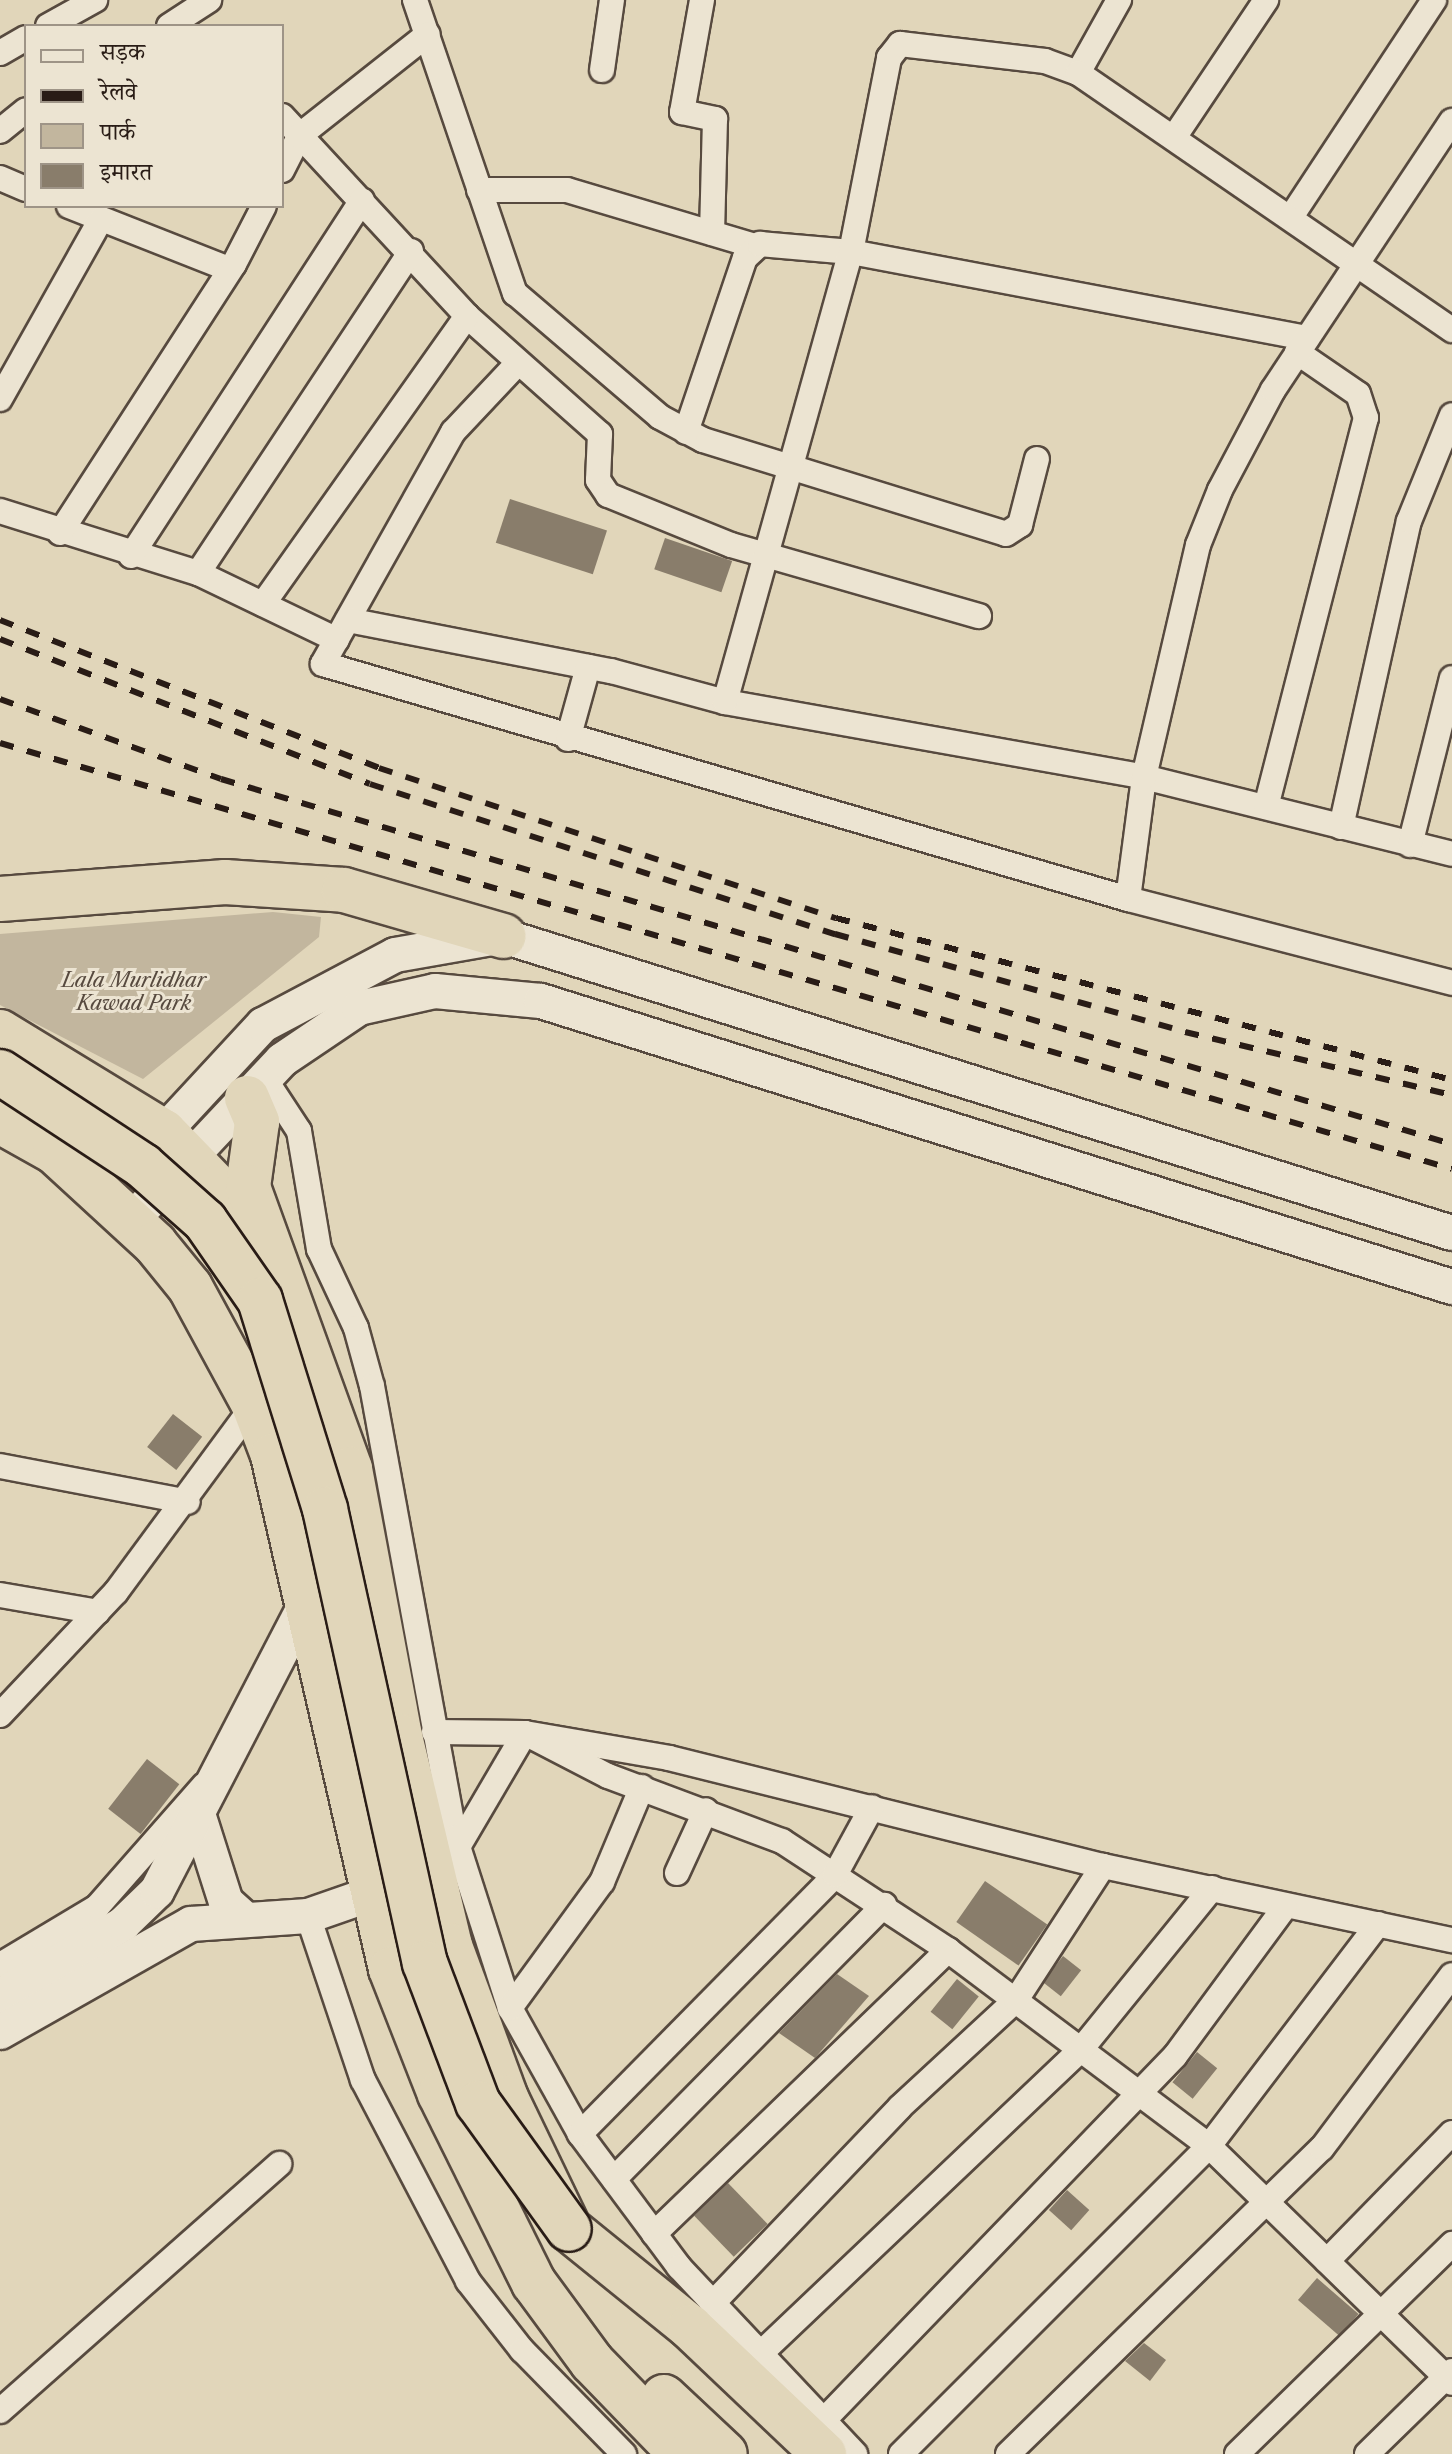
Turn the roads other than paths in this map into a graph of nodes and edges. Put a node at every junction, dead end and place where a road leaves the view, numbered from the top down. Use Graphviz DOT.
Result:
graph roads {
  1 [pos="95,0"];
  2 [pos="415,0"];
  3 [pos="612,0"];
  4 [pos="702,0"];
  5 [pos="1119,0"];
  6 [pos="1266,0"];
  7 [pos="1434,0"];
  8 [pos="197,9"];
  9 [pos="52,24"];
  10 [pos="172,24"];
  11 [pos="428,34"];
  12 [pos="24,39"];
  13 [pos="0,53"];
  14 [pos="602,70"];
  15 [pos="1078,73"];
  16 [pos="24,112"];
  17 [pos="284,118"];
  18 [pos="1452,121"];
  19 [pos="0,131"];
  20 [pos="299,136"];
  21 [pos="1175,136"];
  22 [pos="284,166"];
  23 [pos="0,178"];
  24 [pos="24,188"];
  25 [pos="479,190"];
  26 [pos="362,200"];
  27 [pos="74,208"];
  28 [pos="263,208"];
  29 [pos="1291,217"];
  30 [pos="101,219"];
  31 [pos="712,233"];
  32 [pos="755,246"];
  33 [pos="411,251"];
  34 [pos="851,252"];
  35 [pos="1358,264"];
  36 [pos="226,268"];
  37 [pos="467,316"];
  38 [pos="1452,330"];
  39 [pos="1302,345"];
  40 [pos="517,364"];
  41 [pos="0,399"];
  42 [pos="1452,415"];
  43 [pos="686,432"];
  44 [pos="1037,459"];
  45 [pos="794,469"];
  46 [pos="0,511"];
  47 [pos="60,533"];
  48 [pos="771,555"];
  49 [pos="131,556"];
  50 [pos="198,573"];
  51 [pos="263,604"];
  52 [pos="979,616"];
  53 [pos="342,630"];
  54 [pos="588,667"];
  55 [pos="1452,678"];
  56 [pos="725,702"];
  57 [pos="568,739"];
  58 [pos="1144,777"];
  59 [pos="1266,807"];
  60 [pos="1341,827"];
  61 [pos="1410,845"];
  62 [pos="1452,854"];
  63 [pos="0,899"];
  64 [pos="1128,899"];
  65 [pos="503,936"];
  66 [pos="424,950"];
  67 [pos="1452,983"];
  68 [pos="435,991"];
  69 [pos="0,1032"];
  70 [pos="0,1072"];
  71 [pos="256,1088"];
  72 [pos="0,1121"];
  73 [pos="175,1145"];
  74 [pos="117,1211"];
  75 [pos="1452,1233"];
  76 [pos="279,1280"];
  77 [pos="1452,1287"];
  78 [pos="254,1405"];
  79 [pos="0,1466"];
  80 [pos="188,1502"];
  81 [pos="0,1595"];
  82 [pos="307,1602"];
  83 [pos="98,1612"];
  84 [pos="0,1715"];
  85 [pos="434,1732"];
  86 [pos="525,1733"];
  87 [pos="225,1768"];
  88 [pos="642,1787"];
  89 [pos="872,1807"];
  90 [pos="706,1810"];
  91 [pos="199,1817"];
  92 [pos="458,1847"];
  93 [pos="1103,1866"];
  94 [pos="677,1873"];
  95 [pos="835,1875"];
  96 [pos="1212,1888"];
  97 [pos="374,1893"];
  98 [pos="884,1905"];
  99 [pos="1285,1907"];
  100 [pos="308,1916"];
  101 [pos="245,1919"];
  102 [pos="1378,1924"];
  103 [pos="1452,1940"];
  104 [pos="948,1950"];
  105 [pos="0,1965"];
  106 [pos="69,1974"];
  107 [pos="1452,1975"];
  108 [pos="0,1996"];
  109 [pos="1016,2000"];
  110 [pos="510,2008"];
  111 [pos="0,2032"];
  112 [pos="1083,2047"];
  113 [pos="1139,2090"];
  114 [pos="1452,2133"];
  115 [pos="580,2134"];
  116 [pos="1209,2146"];
  117 [pos="279,2164"];
  118 [pos="614,2179"];
  119 [pos="1267,2206"];
  120 [pos="503,2216"];
  121 [pos="569,2229"];
  122 [pos="654,2234"];
  123 [pos="1452,2244"];
  124 [pos="1327,2261"];
  125 [pos="712,2304"];
  126 [pos="1384,2316"];
  127 [pos="622,2328"];
  128 [pos="759,2355"];
  129 [pos="1450,2377"];
  130 [pos="0,2411"];
  131 [pos="823,2438"];
  132 [pos="624,2454"];
  133 [pos="681,2454"];
  134 [pos="725,2454"];
  135 [pos="782,2454"];
  136 [pos="855,2454"];
  137 [pos="901,2454"];
  138 [pos="1008,2454"];
  139 [pos="1237,2454"];
  140 [pos="1367,2454"];
  1 -- 9 [label="street"];
  2 -- 11 [label="street"];
  3 -- 14 [label="street"];
  4 -- 31 [label="street"];
  5 -- 15 [label="street"];
  6 -- 21 [label="street"];
  7 -- 29 [label="street"];
  8 -- 10 [label="street"];
  11 -- 20 [label="street"];
  11 -- 25 [label="street"];
  12 -- 13 [label="street"];
  15 -- 21 [label="street"];
  15 -- 34 [label="street"];
  16 -- 19 [label="street"];
  17 -- 20 [label="street"];
  18 -- 35 [label="street"];
  20 -- 22 [label="street"];
  20 -- 26 [label="street"];
  21 -- 29 [label="street"];
  23 -- 24 [label="street"];
  25 -- 31 [label="street"];
  25 -- 43 [label="street"];
  26 -- 33 [label="street"];
  26 -- 49 [label="street"];
  27 -- 30 [label="street"];
  28 -- 36 [label="street"];
  29 -- 35 [label="street"];
  30 -- 36 [label="street"];
  30 -- 41 [label="street"];
  31 -- 32 [label="street"];
  32 -- 34 [label="street"];
  32 -- 43 [label="street"];
  33 -- 37 [label="street"];
  33 -- 50 [label="street"];
  34 -- 39 [label="street"];
  34 -- 45 [label="street"];
  35 -- 38 [label="street"];
  35 -- 39 [label="street"];
  36 -- 47 [label="street"];
  37 -- 40 [label="street"];
  37 -- 51 [label="street"];
  39 -- 58 [label="street"];
  39 -- 59 [label="street"];
  40 -- 48 [label="street"];
  40 -- 53 [label="street"];
  42 -- 60 [label="street"];
  43 -- 45 [label="street"];
  44 -- 45 [label="street"];
  45 -- 48 [label="street"];
  46 -- 47 [label="street"];
  47 -- 49 [label="street"];
  48 -- 52 [label="street"];
  48 -- 56 [label="street"];
  49 -- 50 [label="street"];
  50 -- 51 [label="street"];
  51 -- 53 [label="street"];
  53 -- 54 [label="street"];
  53 -- 57 [label="street"];
  54 -- 56 [label="street"];
  54 -- 57 [label="street"];
  55 -- 61 [label="street"];
  56 -- 58 [label="street"];
  57 -- 64 [label="street"];
  58 -- 59 [label="street"];
  58 -- 64 [label="street"];
  59 -- 60 [label="street"];
  60 -- 61 [label="street"];
  61 -- 62 [label="street"];
  63 -- 65 [label="highway"];
  64 -- 67 [label="street"];
  65 -- 66 [label="street"];
  65 -- 75 [label="street"];
  66 -- 68 [label="street"];
  66 -- 73 [label="street"];
  68 -- 71 [label="street"];
  68 -- 77 [label="street"];
  69 -- 73 [label="highway"];
  70 -- 121 [label="highway, bridge"];
  71 -- 73 [label="street"];
  71 -- 76 [label="highway"];
  71 -- 85 [label="street"];
  72 -- 74 [label="highway"];
  73 -- 74 [label="street"];
  73 -- 76 [label="highway"];
  74 -- 78 [label="highway"];
  76 -- 121 [label="highway"];
  78 -- 80 [label="street"];
  78 -- 82 [label="highway"];
  79 -- 80 [label="street"];
  80 -- 83 [label="street"];
  81 -- 83 [label="street"];
  82 -- 87 [label="street"];
  82 -- 97 [label="highway"];
  83 -- 84 [label="street"];
  85 -- 86 [label="street"];
  85 -- 92 [label="street"];
  86 -- 88 [label="street"];
  86 -- 89 [label="street"];
  86 -- 92 [label="street"];
  87 -- 91 [label="street"];
  87 -- 105 [label="street"];
  88 -- 90 [label="street"];
  88 -- 110 [label="street"];
  89 -- 93 [label="street"];
  89 -- 95 [label="street"];
  90 -- 94 [label="street"];
  90 -- 95 [label="street"];
  91 -- 101 [label="street"];
  91 -- 106 [label="street"];
  92 -- 110 [label="street"];
  93 -- 96 [label="street"];
  93 -- 109 [label="street"];
  95 -- 98 [label="street"];
  95 -- 115 [label="street"];
  96 -- 99 [label="street"];
  96 -- 112 [label="street"];
  97 -- 100 [label="street"];
  97 -- 120 [label="highway"];
  98 -- 104 [label="street"];
  98 -- 118 [label="street"];
  99 -- 102 [label="street"];
  99 -- 113 [label="street"];
  100 -- 101 [label="street"];
  100 -- 132 [label="street"];
  101 -- 106 [label="street"];
  102 -- 103 [label="street"];
  102 -- 116 [label="street"];
  104 -- 109 [label="street"];
  104 -- 122 [label="street"];
  106 -- 108 [label="street"];
  106 -- 111 [label="street"];
  107 -- 119 [label="street"];
  109 -- 112 [label="street"];
  109 -- 125 [label="street"];
  110 -- 115 [label="street"];
  112 -- 113 [label="street"];
  112 -- 128 [label="street"];
  113 -- 116 [label="street"];
  113 -- 131 [label="street"];
  114 -- 124 [label="street"];
  115 -- 118 [label="street"];
  116 -- 119 [label="street"];
  116 -- 137 [label="street"];
  117 -- 130 [label="street"];
  118 -- 122 [label="street"];
  119 -- 124 [label="street"];
  119 -- 138 [label="street"];
  120 -- 127 [label="highway"];
  120 -- 133 [label="highway"];
  121 -- 127 [label="highway"];
  121 -- 131 [label="highway"];
  122 -- 125 [label="street"];
  123 -- 126 [label="street"];
  124 -- 126 [label="street"];
  125 -- 128 [label="street"];
  126 -- 129 [label="street"];
  126 -- 139 [label="street"];
  127 -- 134 [label="highway"];
  127 -- 135 [label="highway"];
  128 -- 131 [label="street"];
  129 -- 140 [label="street"];
  131 -- 136 [label="street"];
}
